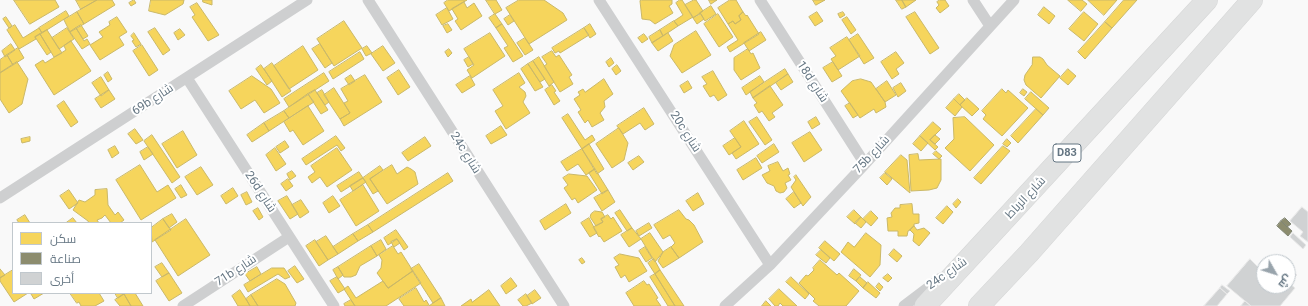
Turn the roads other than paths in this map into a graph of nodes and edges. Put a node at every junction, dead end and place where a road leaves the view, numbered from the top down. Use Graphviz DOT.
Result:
graph roads {
  1 [pos="308,0"];
  2 [pos="368,0"];
  3 [pos="599,0"];
  4 [pos="760,0"];
  5 [pos="973,0"];
  6 [pos="1014,0"];
  7 [pos="1207,0"];
  8 [pos="1252,0"];
  9 [pos="990,26"];
  10 [pos="187,78"];
  11 [pos="864,164"];
  12 [pos="0,198"];
  13 [pos="289,237"];
  14 [pos="971,258"];
  15 [pos="770,265"];
  16 [pos="183,306"];
  17 [pos="334,306"];
  18 [pos="564,306"];
  19 [pos="725,306"];
  20 [pos="904,306"];
  21 [pos="925,306"];
  22 [pos="979,306"];
  1 -- 10 [label="street, 69b شارع"];
  2 -- 18 [label="street, 24c شارع"];
  3 -- 15 [label="street, 20c شارع"];
  4 -- 11 [label="street, 18d شارع"];
  5 -- 9 [label="street"];
  6 -- 9 [label="street, 75b شارع"];
  7 -- 14 [label="highway, شارع الرباط / D83"];
  8 -- 22 [label="highway"];
  9 -- 11 [label="street, 75b شارع"];
  10 -- 12 [label="street, 69b شارع"];
  10 -- 13 [label="street, 26d شارع"];
  11 -- 15 [label="street, 75b شارع"];
  13 -- 16 [label="street, 71b شارع"];
  13 -- 17 [label="street, 26d شارع"];
  14 -- 20 [label="street, 24c شارع"];
  14 -- 21 [label="highway, شارع الرباط / D83"];
  15 -- 19 [label="street, 75b شارع"];
}
